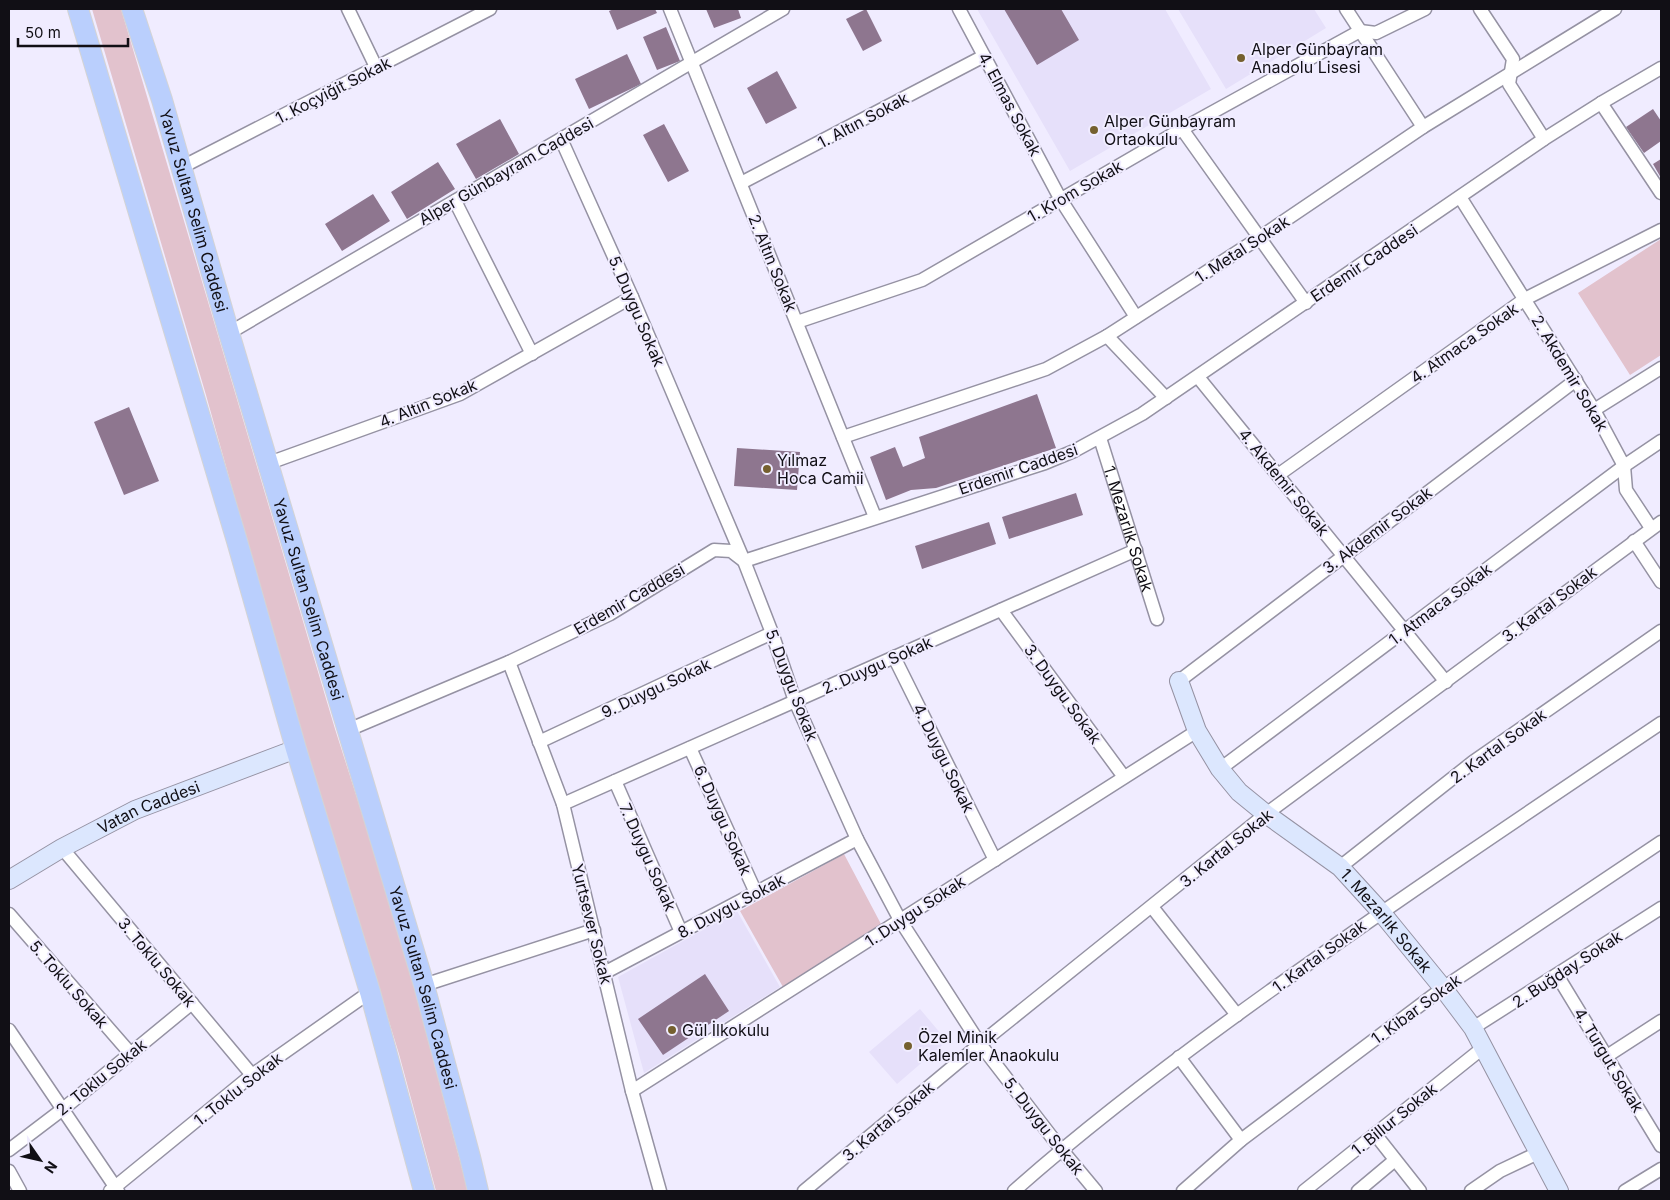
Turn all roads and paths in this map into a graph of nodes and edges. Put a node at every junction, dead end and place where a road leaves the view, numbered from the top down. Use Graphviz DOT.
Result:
graph roads {
  1 [pos="78,9"];
  2 [pos="132,9"];
  3 [pos="348,9"];
  4 [pos="670,9"];
  5 [pos="783,9"];
  6 [pos="959,9"];
  7 [pos="1346,9"];
  8 [pos="1425,9"];
  9 [pos="1480,9"];
  10 [pos="1615,9"];
  11 [pos="486,10"];
  12 [pos="1360,31"];
  13 [pos="984,56"];
  14 [pos="692,62"];
  15 [pos="376,68"];
  16 [pos="1661,68"];
  17 [pos="1511,72"];
  18 [pos="1601,102"];
  19 [pos="1423,127"];
  20 [pos="1182,129"];
  21 [pos="561,139"];
  22 [pos="1544,139"];
  23 [pos="182,167"];
  24 [pos="741,183"];
  25 [pos="1661,193"];
  26 [pos="1460,197"];
  27 [pos="1061,200"];
  28 [pos="455,201"];
  29 [pos="1661,230"];
  30 [pos="1260,238"];
  31 [pos="632,297"];
  32 [pos="1525,299"];
  33 [pos="1306,303"];
  34 [pos="1136,317"];
  35 [pos="797,322"];
  36 [pos="230,333"];
  37 [pos="1107,336"];
  38 [pos="532,354"];
  39 [pos="1661,368"];
  40 [pos="1198,377"];
  41 [pos="1576,380"];
  42 [pos="1166,398"];
  43 [pos="1594,410"];
  44 [pos="843,437"];
  45 [pos="1100,438"];
  46 [pos="1661,441"];
  47 [pos="269,463"];
  48 [pos="1624,466"];
  49 [pos="1278,475"];
  50 [pos="875,517"];
  51 [pos="1656,525"];
  52 [pos="1634,541"];
  53 [pos="1136,550"];
  54 [pos="1344,556"];
  55 [pos="744,560"];
  56 [pos="1661,582"];
  57 [pos="1001,610"];
  58 [pos="1157,619"];
  59 [pos="1404,631"];
  60 [pos="1661,631"];
  61 [pos="772,633"];
  62 [pos="894,657"];
  63 [pos="509,662"];
  64 [pos="1179,680"];
  65 [pos="1446,682"];
  66 [pos="796,701"];
  67 [pos="1661,723"];
  68 [pos="348,730"];
  69 [pos="1197,731"];
  70 [pos="539,742"];
  71 [pos="690,748"];
  72 [pos="296,749"];
  73 [pos="1220,769"];
  74 [pos="1124,777"];
  75 [pos="614,781"];
  76 [pos="563,804"];
  77 [pos="1266,814"];
  78 [pos="858,839"];
  79 [pos="1661,842"];
  80 [pos="62,848"];
  81 [pos="995,860"];
  82 [pos="1340,867"];
  83 [pos="9,880"];
  84 [pos="756,893"];
  85 [pos="1152,907"];
  86 [pos="1661,908"];
  87 [pos="1381,912"];
  88 [pos="9,914"];
  89 [pos="900,920"];
  90 [pos="594,930"];
  91 [pos="681,932"];
  92 [pos="604,973"];
  93 [pos="1557,975"];
  94 [pos="424,985"];
  95 [pos="1443,988"];
  96 [pos="370,992"];
  97 [pos="192,1003"];
  98 [pos="1237,1015"];
  99 [pos="1661,1020"];
  100 [pos="1473,1028"];
  101 [pos="9,1030"];
  102 [pos="980,1044"];
  103 [pos="1484,1047"];
  104 [pos="130,1053"];
  105 [pos="1607,1056"];
  106 [pos="1179,1057"];
  107 [pos="252,1075"];
  108 [pos="632,1091"];
  109 [pos="63,1109"];
  110 [pos="1375,1134"];
  111 [pos="1241,1140"];
  112 [pos="1661,1146"];
  113 [pos="1061,1149"];
  114 [pos="9,1150"];
  115 [pos="1540,1152"];
  116 [pos="1395,1160"];
  117 [pos="1661,1169"];
  118 [pos="9,1170"];
  119 [pos="1090,1189"];
  120 [pos="115,1190"];
  121 [pos="20,1191"];
  122 [pos="424,1191"];
  123 [pos="478,1191"];
  124 [pos="660,1191"];
  125 [pos="804,1191"];
  126 [pos="1014,1191"];
  127 [pos="1183,1191"];
  128 [pos="1304,1191"];
  129 [pos="1358,1191"];
  130 [pos="1420,1191"];
  131 [pos="1471,1191"];
  132 [pos="1559,1191"];
  133 [pos="1625,1191"];
  1 -- 72 [label="main road"];
  2 -- 23 [label="main road, Yavuz Sultan Selim Caddesi"];
  3 -- 15 [label="street"];
  4 -- 14 [label="street, 2. Altın Sokak"];
  5 -- 14 [label="street, Alper Günbayram Caddesi"];
  6 -- 13 [label="street, 4. Elmas Sokak"];
  7 -- 12 [label="street"];
  8 -- 12 [label="street, 1. Krom Sokak"];
  9 -- 17 [label="street"];
  10 -- 17 [label="street, 1. Metal Sokak"];
  11 -- 15 [label="street, 1. Koçyiğit Sokak"];
  12 -- 19 [label="street"];
  12 -- 20 [label="street, 1. Krom Sokak"];
  13 -- 24 [label="street, 1. Altın Sokak"];
  13 -- 27 [label="street, 4. Elmas Sokak"];
  14 -- 21 [label="street, Alper Günbayram Caddesi"];
  14 -- 24 [label="street, 2. Altın Sokak"];
  15 -- 23 [label="street, 1. Koçyiğit Sokak"];
  16 -- 18 [label="street, Erdemir Caddesi"];
  17 -- 19 [label="street, 1. Metal Sokak"];
  17 -- 22 [label="street"];
  18 -- 22 [label="street, Erdemir Caddesi"];
  18 -- 25 [label="street"];
  19 -- 30 [label="street, 1. Metal Sokak"];
  20 -- 27 [label="street, 1. Krom Sokak"];
  20 -- 30 [label="street"];
  21 -- 28 [label="street, Alper Günbayram Caddesi"];
  21 -- 31 [label="street, 5. Duygu Sokak"];
  22 -- 26 [label="street, Erdemir Caddesi"];
  23 -- 36 [label="main road, Yavuz Sultan Selim Caddesi"];
  24 -- 35 [label="street, 2. Altın Sokak"];
  26 -- 32 [label="street, 2. Akdemir Sokak"];
  26 -- 33 [label="street, Erdemir Caddesi"];
  27 -- 34 [label="street, 4. Elmas Sokak"];
  27 -- 35 [label="street, 1. Krom Sokak"];
  28 -- 36 [label="street, Alper Günbayram Caddesi"];
  28 -- 38 [label="street"];
  29 -- 32 [label="street, 4. Atmaca Sokak"];
  30 -- 33 [label="street"];
  30 -- 34 [label="street, 1. Metal Sokak"];
  31 -- 38 [label="street, 4. Altın Sokak"];
  31 -- 55 [label="street, 5. Duygu Sokak"];
  32 -- 41 [label="street, 2. Akdemir Sokak"];
  32 -- 49 [label="street, 4. Atmaca Sokak"];
  33 -- 40 [label="street, Erdemir Caddesi"];
  34 -- 37 [label="street, 1. Metal Sokak"];
  35 -- 44 [label="street, 2. Altın Sokak"];
  36 -- 47 [label="main road, Yavuz Sultan Selim Caddesi"];
  37 -- 42 [label="street"];
  37 -- 44 [label="street, 1. Metal Sokak"];
  38 -- 47 [label="street, 4. Altın Sokak"];
  39 -- 43 [label="street"];
  40 -- 42 [label="street, Erdemir Caddesi"];
  40 -- 49 [label="street, 4. Akdemir Sokak"];
  41 -- 43 [label="street, 2. Akdemir Sokak"];
  41 -- 54 [label="street, 3. Akdemir Sokak"];
  42 -- 45 [label="street, Erdemir Caddesi"];
  43 -- 48 [label="street, 2. Akdemir Sokak"];
  44 -- 50 [label="street, 2. Altın Sokak"];
  45 -- 50 [label="street, Erdemir Caddesi"];
  45 -- 53 [label="street, 1. Mezarlık Sokak"];
  46 -- 48 [label="street, 1. Atmaca Sokak"];
  47 -- 68 [label="main road, Yavuz Sultan Selim Caddesi"];
  48 -- 51 [label="street, 2. Akdemir Sokak"];
  48 -- 59 [label="street, 1. Atmaca Sokak"];
  49 -- 54 [label="street, 4. Akdemir Sokak"];
  50 -- 55 [label="street, Erdemir Caddesi"];
  51 -- 52 [label="street, 3. Kartal Sokak"];
  52 -- 56 [label="street"];
  52 -- 65 [label="street, 3. Kartal Sokak"];
  53 -- 57 [label="street, 2. Duygu Sokak"];
  53 -- 58 [label="street, 1. Mezarlık Sokak"];
  54 -- 59 [label="street, 4. Akdemir Sokak"];
  54 -- 64 [label="street, 3. Akdemir Sokak"];
  55 -- 61 [label="street, 5. Duygu Sokak"];
  55 -- 63 [label="street, Erdemir Caddesi"];
  57 -- 62 [label="street, 2. Duygu Sokak"];
  57 -- 74 [label="street, 3. Duygu Sokak"];
  59 -- 65 [label="street, 4. Akdemir Sokak"];
  59 -- 73 [label="street, 1. Atmaca Sokak"];
  60 -- 82 [label="street, 2. Kartal Sokak"];
  61 -- 66 [label="street, 5. Duygu Sokak"];
  61 -- 70 [label="street, 9. Duygu Sokak"];
  62 -- 66 [label="street, 2. Duygu Sokak"];
  62 -- 81 [label="street, 4. Duygu Sokak"];
  63 -- 68 [label="street, Erdemir Caddesi"];
  63 -- 70 [label="street, Yurtsever Sokak"];
  64 -- 69 [label="street, 1. Mezarlık Sokak"];
  65 -- 77 [label="street, 3. Kartal Sokak"];
  66 -- 71 [label="street, 2. Duygu Sokak"];
  66 -- 78 [label="street, 5. Duygu Sokak"];
  67 -- 87 [label="street, 1. Kartal Sokak"];
  68 -- 94 [label="main road, Yavuz Sultan Selim Caddesi"];
  69 -- 73 [label="street, 1. Mezarlık Sokak"];
  69 -- 74 [label="street, 1. Duygu Sokak"];
  70 -- 76 [label="street, Yurtsever Sokak"];
  71 -- 75 [label="street, 2. Duygu Sokak"];
  71 -- 84 [label="street, 6. Duygu Sokak"];
  72 -- 80 [label="street, Vatan Caddesi"];
  72 -- 96 [label="main road"];
  73 -- 77 [label="street, 1. Mezarlık Sokak"];
  74 -- 81 [label="street, 1. Duygu Sokak"];
  75 -- 76 [label="street, 2. Duygu Sokak"];
  75 -- 91 [label="street, 7. Duygu Sokak"];
  76 -- 90 [label="street, Yurtsever Sokak"];
  77 -- 82 [label="street, 1. Mezarlık Sokak"];
  77 -- 85 [label="street, 3. Kartal Sokak"];
  78 -- 84 [label="street, 8. Duygu Sokak"];
  78 -- 89 [label="street, 5. Duygu Sokak"];
  79 -- 95 [label="street, 1. Kibar Sokak"];
  80 -- 83 [label="street, Vatan Caddesi"];
  80 -- 97 [label="street, 3. Toklu Sokak"];
  81 -- 89 [label="street, 1. Duygu Sokak"];
  82 -- 87 [label="street, 1. Mezarlık Sokak"];
  84 -- 91 [label="street, 8. Duygu Sokak"];
  85 -- 98 [label="street"];
  85 -- 102 [label="street, 3. Kartal Sokak"];
  86 -- 93 [label="street, 2. Buğday Sokak"];
  87 -- 95 [label="street, 1. Mezarlık Sokak"];
  87 -- 98 [label="street, 1. Kartal Sokak"];
  88 -- 104 [label="street, 5. Toklu Sokak"];
  89 -- 102 [label="street, 5. Duygu Sokak"];
  89 -- 108 [label="street, 1. Duygu Sokak"];
  90 -- 92 [label="street, Yurtsever Sokak"];
  90 -- 94 [label="street"];
  91 -- 92 [label="street, 8. Duygu Sokak"];
  92 -- 108 [label="street, Yurtsever Sokak"];
  93 -- 100 [label="street, 2. Buğday Sokak"];
  93 -- 105 [label="street, 4. Turgut Sokak"];
  94 -- 123 [label="main road, Yavuz Sultan Selim Caddesi"];
  95 -- 100 [label="street, 1. Mezarlık Sokak"];
  95 -- 111 [label="street, 1. Kibar Sokak"];
  96 -- 107 [label="street, 1. Toklu Sokak"];
  96 -- 122 [label="main road"];
  97 -- 104 [label="street, 2. Toklu Sokak"];
  97 -- 107 [label="street, 3. Toklu Sokak"];
  98 -- 106 [label="street, 1. Kartal Sokak"];
  99 -- 105 [label="street"];
  100 -- 103 [label="street, 1. Mezarlık Sokak"];
  101 -- 109 [label="street"];
  102 -- 113 [label="street, 5. Duygu Sokak"];
  102 -- 125 [label="street, 3. Kartal Sokak"];
  103 -- 110 [label="street, 1. Billur Sokak"];
  103 -- 115 [label="street, 1. Mezarlık Sokak"];
  104 -- 109 [label="street, 2. Toklu Sokak"];
  105 -- 112 [label="street, 4. Turgut Sokak"];
  106 -- 111 [label="street"];
  106 -- 113 [label="street, 1. Kartal Sokak"];
  107 -- 120 [label="street, 1. Toklu Sokak"];
  108 -- 124 [label="street, Yurtsever Sokak"];
  109 -- 114 [label="street, 2. Toklu Sokak"];
  109 -- 120 [label="street"];
  110 -- 116 [label="street"];
  110 -- 128 [label="street, 1. Billur Sokak"];
  111 -- 127 [label="street, 1. Kibar Sokak"];
  113 -- 119 [label="street, 5. Duygu Sokak"];
  113 -- 126 [label="street, 1. Kartal Sokak"];
  115 -- 131 [label="street"];
  115 -- 132 [label="street, 1. Mezarlık Sokak"];
  116 -- 129 [label="street"];
  116 -- 130 [label="street"];
  117 -- 133 [label="street"];
  118 -- 121 [label="street"];
}
